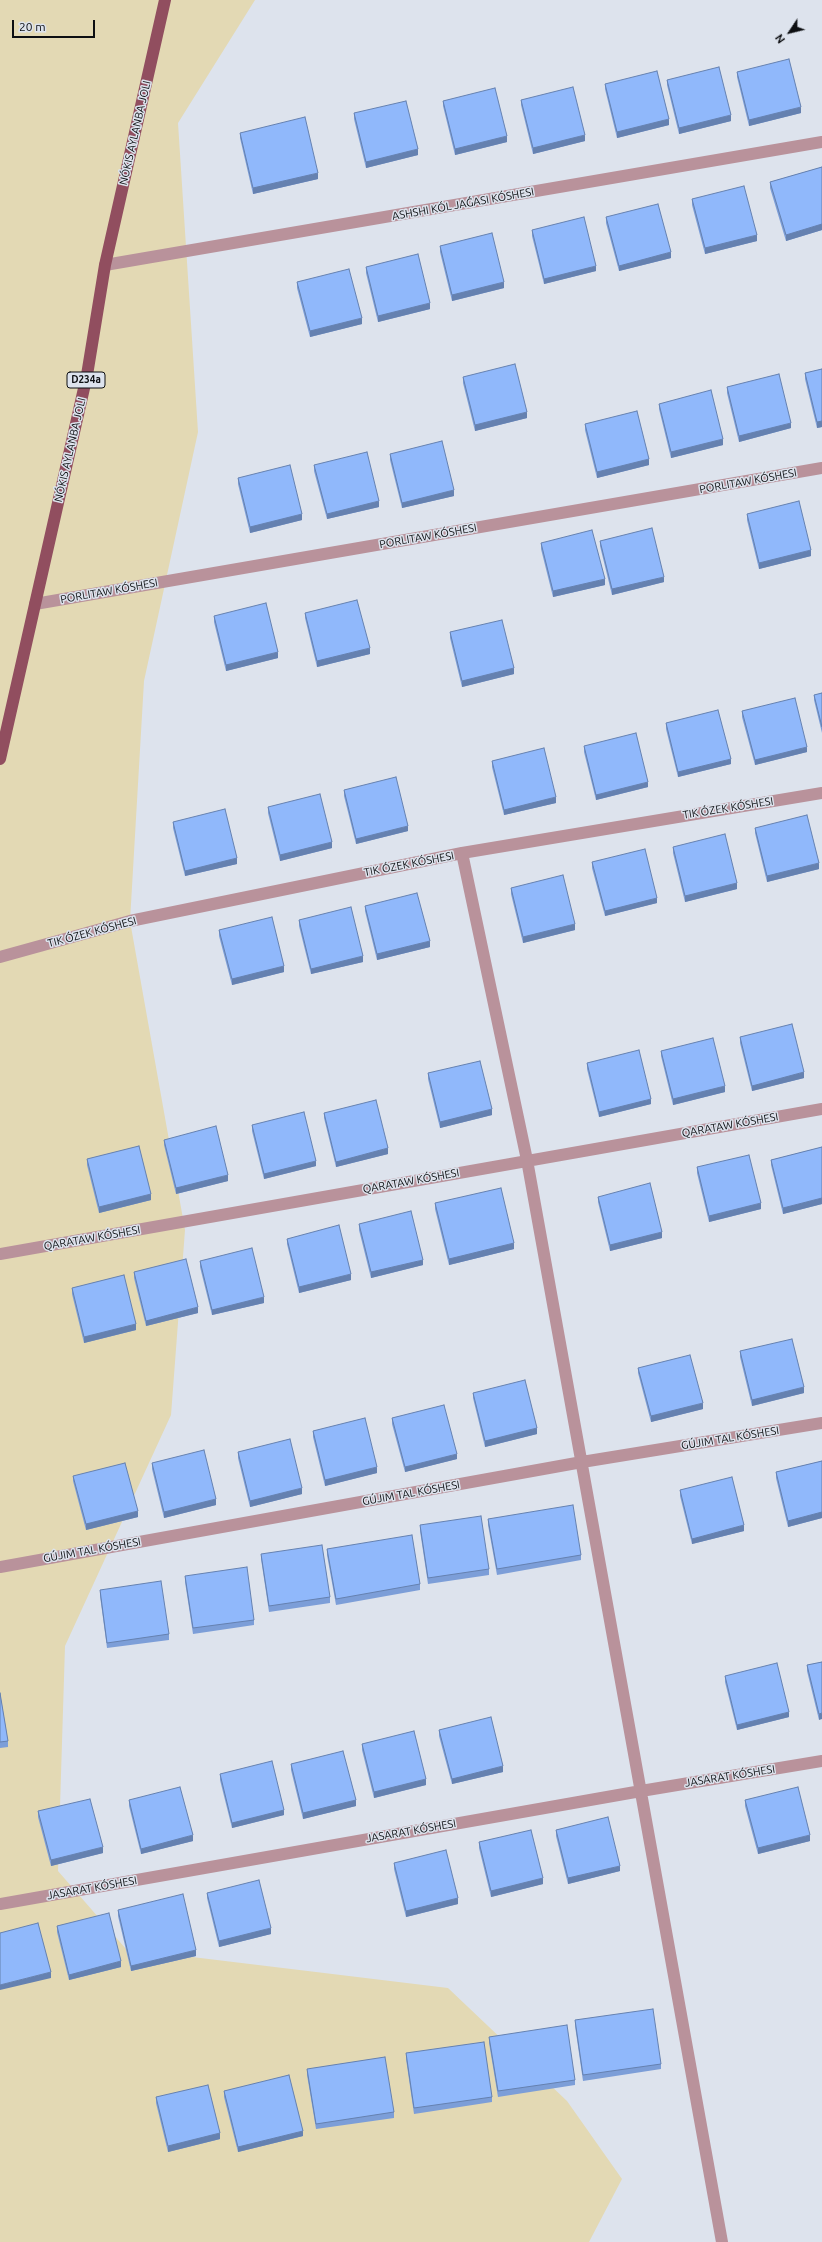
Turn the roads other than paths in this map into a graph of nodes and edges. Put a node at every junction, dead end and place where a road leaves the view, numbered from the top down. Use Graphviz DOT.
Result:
graph roads {
  1 [pos="165,0"];
  2 [pos="822,142"];
  3 [pos="105,265"];
  4 [pos="822,468"];
  5 [pos="35,604"];
  6 [pos="3,729"];
  7 [pos="0,759"];
  8 [pos="822,793"];
  9 [pos="462,853"];
  10 [pos="0,957"];
  11 [pos="822,1109"];
  12 [pos="528,1160"];
  13 [pos="0,1254"];
  14 [pos="822,1423"];
  15 [pos="582,1462"];
  16 [pos="0,1566"];
  17 [pos="822,1761"];
  18 [pos="641,1791"];
  19 [pos="0,1904"];
  20 [pos="722,2242"];
  1 -- 3 [label="main road, D234a"];
  2 -- 3 [label="street"];
  3 -- 5 [label="main road, D234a"];
  4 -- 5 [label="street"];
  5 -- 6 [label="main road, D234a"];
  6 -- 7 [label="main road, D234a"];
  8 -- 9 [label="street, TIK ÓZEK KÓSHESI"];
  9 -- 10 [label="street, TIK ÓZEK KÓSHESI"];
  9 -- 12 [label="street"];
  11 -- 12 [label="street, QARATAW KÓSHESI"];
  12 -- 13 [label="street, QARATAW KÓSHESI"];
  12 -- 15 [label="street"];
  14 -- 15 [label="street, GÚJIM TAL KÓSHESI"];
  15 -- 16 [label="street, GÚJIM TAL KÓSHESI"];
  15 -- 18 [label="street"];
  17 -- 18 [label="street, JASARAT KÓSHESI"];
  18 -- 19 [label="street, JASARAT KÓSHESI"];
  18 -- 20 [label="street"];
}
